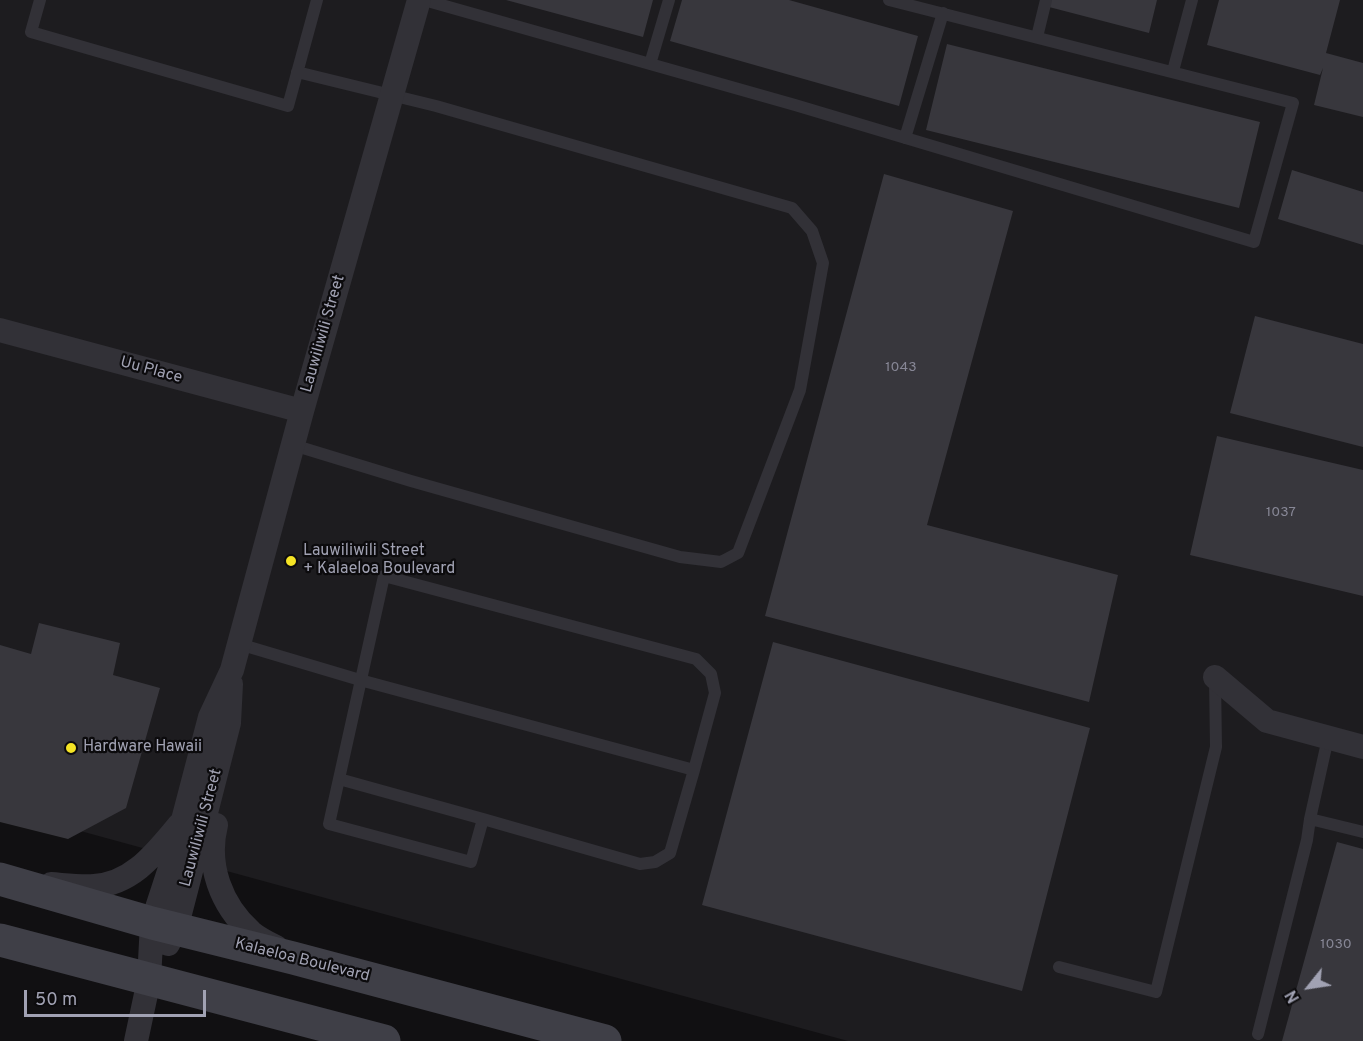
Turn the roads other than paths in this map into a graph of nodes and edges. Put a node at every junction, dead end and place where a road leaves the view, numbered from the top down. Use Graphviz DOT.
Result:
graph roads {
  1 [pos="40,0"];
  2 [pos="317,0"];
  3 [pos="418,0"];
  4 [pos="424,0"];
  5 [pos="669,0"];
  6 [pos="890,0"];
  7 [pos="1046,0"];
  8 [pos="1192,0"];
  9 [pos="943,13"];
  10 [pos="1037,37"];
  11 [pos="650,64"];
  12 [pos="1173,71"];
  13 [pos="297,72"];
  14 [pos="391,95"];
  15 [pos="905,138"];
  16 [pos="0,330"];
  17 [pos="302,411"];
  18 [pos="293,444"];
  19 [pos="239,644"];
  20 [pos="232,670"];
  21 [pos="1215,677"];
  22 [pos="360,680"];
  23 [pos="229,723"];
  24 [pos="1328,738"];
  25 [pos="1363,747"];
  26 [pos="694,770"];
  27 [pos="339,778"];
  28 [pos="483,819"];
  29 [pos="1310,819"];
  30 [pos="182,821"];
  31 [pos="1363,832"];
  32 [pos="5,881"];
  33 [pos="164,926"];
  34 [pos="0,940"];
  35 [pos="293,958"];
  36 [pos="1059,967"];
  37 [pos="149,980"];
  38 [pos="1258,1034"];
  39 [pos="136,1041"];
  40 [pos="384,1041"];
  41 [pos="605,1041"];
  1 -- 13 [label="lane"];
  2 -- 13 [label="lane"];
  3 -- 14 [label="street, Lauwiliwili Street"];
  4 -- 11 [label="lane"];
  5 -- 11 [label="lane"];
  6 -- 9 [label="lane"];
  7 -- 10 [label="lane"];
  8 -- 12 [label="lane"];
  9 -- 10 [label="lane"];
  9 -- 15 [label="lane"];
  10 -- 12 [label="lane"];
  11 -- 15 [label="lane"];
  12 -- 15 [label="lane"];
  13 -- 14 [label="lane"];
  14 -- 17 [label="street, Lauwiliwili Street"];
  14 -- 18 [label="lane"];
  16 -- 17 [label="street, Uu Place"];
  17 -- 18 [label="street, Lauwiliwili Street"];
  18 -- 19 [label="street, Lauwiliwili Street"];
  19 -- 20 [label="street, Lauwiliwili Street"];
  19 -- 22 [label="lane"];
  20 -- 23 [label="street, Lauwiliwili Street"];
  20 -- 30 [label="street, Lauwiliwili Street"];
  21 -- 24 [label="street"];
  21 -- 36 [label="lane"];
  22 -- 26 [label="lane"];
  22 -- 26 [label="lane"];
  22 -- 27 [label="lane"];
  23 -- 33 [label="street, Lauwiliwili Street"];
  23 -- 35 [label="street"];
  24 -- 25 [label="street"];
  24 -- 29 [label="lane"];
  26 -- 28 [label="lane"];
  27 -- 28 [label="lane"];
  27 -- 28 [label="lane"];
  29 -- 31 [label="lane"];
  29 -- 38 [label="lane"];
  30 -- 32 [label="street"];
  30 -- 33 [label="street, Lauwiliwili Street"];
  32 -- 33 [label="main road, Kalaeloa Boulevard"];
  33 -- 35 [label="main road, Kalaeloa Boulevard"];
  33 -- 37 [label="street, Lauwiliwili Street"];
  34 -- 37 [label="main road"];
  35 -- 41 [label="main road, Kalaeloa Boulevard"];
  37 -- 39 [label="street, Lauwiliwili Street"];
  37 -- 40 [label="main road"];
}
